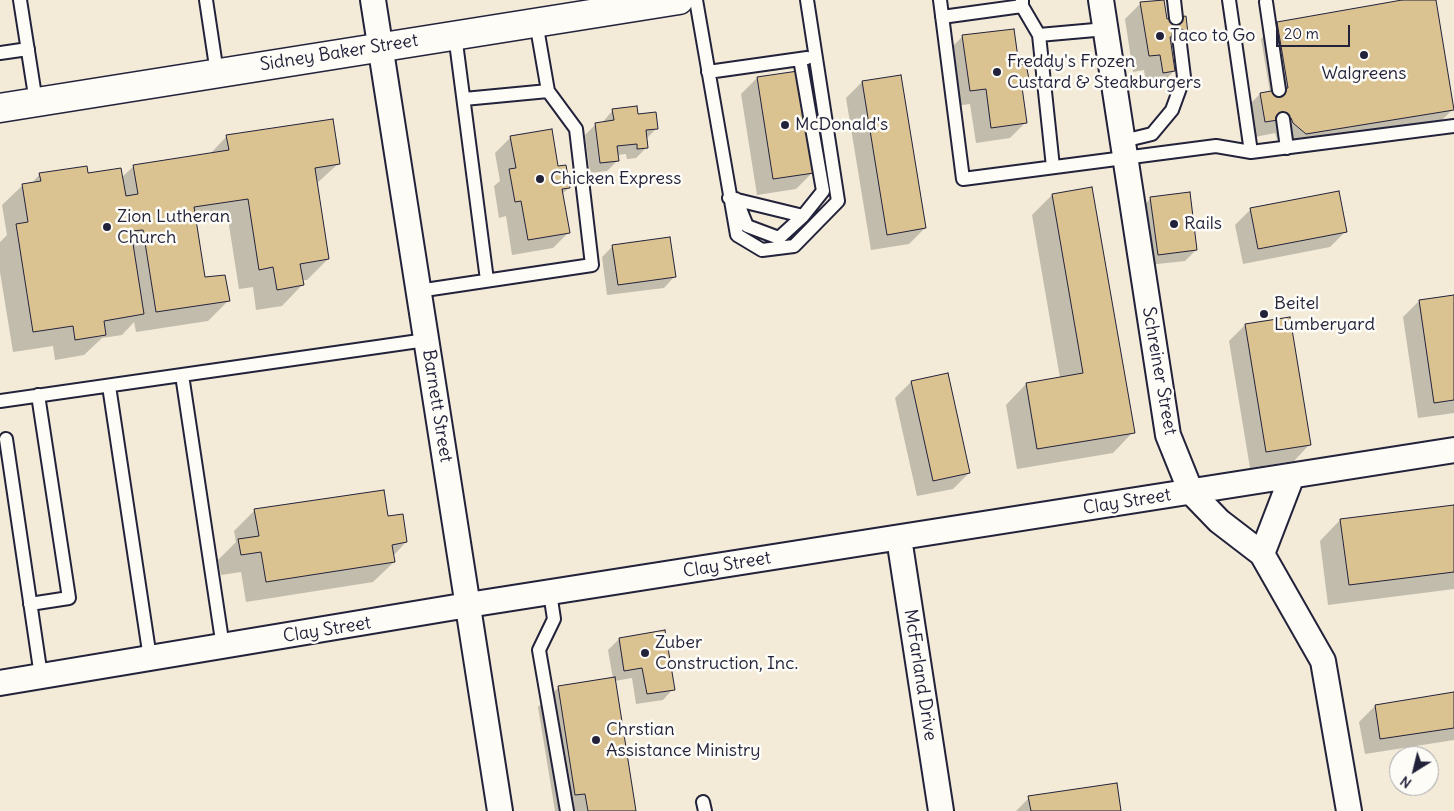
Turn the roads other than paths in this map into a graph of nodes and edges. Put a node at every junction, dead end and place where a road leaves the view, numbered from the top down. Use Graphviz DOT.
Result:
graph roads {
  1 [pos="20,0"];
  2 [pos="206,0"];
  3 [pos="373,0"];
  4 [pos="679,0"];
  5 [pos="696,0"];
  6 [pos="807,0"];
  7 [pos="940,0"];
  8 [pos="1101,0"];
  9 [pos="1174,0"];
  10 [pos="1228,0"];
  11 [pos="1266,2"];
  12 [pos="642,3"];
  13 [pos="1022,3"];
  14 [pos="942,17"];
  15 [pos="1176,18"];
  16 [pos="536,22"];
  17 [pos="1106,29"];
  18 [pos="455,35"];
  19 [pos="1039,35"];
  20 [pos="1179,36"];
  21 [pos="380,46"];
  22 [pos="28,49"];
  23 [pos="0,53"];
  24 [pos="816,56"];
  25 [pos="800,59"];
  26 [pos="708,72"];
  27 [pos="217,73"];
  28 [pos="1278,90"];
  29 [pos="548,91"];
  30 [pos="464,98"];
  31 [pos="36,102"];
  32 [pos="0,108"];
  33 [pos="1283,119"];
  34 [pos="1454,126"];
  35 [pos="1287,148"];
  36 [pos="1124,150"];
  37 [pos="1251,152"];
  38 [pos="1053,168"];
  39 [pos="733,198"];
  40 [pos="803,216"];
  41 [pos="487,280"];
  42 [pos="418,290"];
  43 [pos="426,340"];
  44 [pos="182,375"];
  45 [pos="109,386"];
  46 [pos="38,395"];
  47 [pos="0,401"];
  48 [pos="6,440"];
  49 [pos="1454,450"];
  50 [pos="1292,476"];
  51 [pos="1191,492"];
  52 [pos="899,538"];
  53 [pos="1262,554"];
  54 [pos="550,592"];
  55 [pos="30,604"];
  56 [pos="468,605"];
  57 [pos="223,647"];
  58 [pos="150,658"];
  59 [pos="41,676"];
  60 [pos="0,683"];
  61 [pos="500,811"];
  62 [pos="567,811"];
  63 [pos="941,811"];
  64 [pos="1350,811"];
  1 -- 22 [label="lane"];
  2 -- 27 [label="lane"];
  3 -- 21 [label="street, Barnett Street"];
  4 -- 12 [label="main road, Sidney Baker Street"];
  5 -- 26 [label="lane"];
  6 -- 24 [label="lane"];
  7 -- 14 [label="lane"];
  8 -- 17 [label="street, Schreiner Street"];
  9 -- 15 [label="lane"];
  10 -- 37 [label="lane"];
  11 -- 28 [label="lane"];
  12 -- 16 [label="main road, Sidney Baker Street"];
  13 -- 14 [label="lane"];
  13 -- 19 [label="lane"];
  14 -- 38 [label="lane"];
  16 -- 18 [label="main road, Sidney Baker Street"];
  16 -- 29 [label="lane"];
  17 -- 19 [label="lane"];
  17 -- 36 [label="street, Schreiner Street"];
  18 -- 21 [label="main road, Sidney Baker Street"];
  18 -- 30 [label="lane"];
  19 -- 38 [label="lane"];
  20 -- 36 [label="lane"];
  21 -- 27 [label="main road, Sidney Baker Street"];
  21 -- 42 [label="street, Barnett Street"];
  22 -- 23 [label="lane"];
  22 -- 31 [label="lane"];
  24 -- 25 [label="lane"];
  24 -- 39 [label="lane"];
  25 -- 26 [label="lane"];
  25 -- 40 [label="lane"];
  26 -- 39 [label="lane"];
  27 -- 31 [label="main road, Sidney Baker Street"];
  29 -- 30 [label="lane"];
  29 -- 41 [label="lane"];
  30 -- 41 [label="lane"];
  31 -- 32 [label="main road, Sidney Baker Street"];
  33 -- 35 [label="lane"];
  34 -- 35 [label="lane"];
  35 -- 37 [label="lane"];
  36 -- 37 [label="lane"];
  36 -- 38 [label="lane"];
  36 -- 51 [label="street, Schreiner Street"];
  39 -- 40 [label="lane"];
  39 -- 40 [label="lane"];
  41 -- 42 [label="lane"];
  42 -- 43 [label="street, Barnett Street"];
  43 -- 44 [label="lane"];
  43 -- 56 [label="street, Barnett Street"];
  44 -- 45 [label="lane"];
  44 -- 57 [label="lane"];
  45 -- 46 [label="lane"];
  45 -- 58 [label="lane"];
  46 -- 47 [label="lane"];
  46 -- 55 [label="lane"];
  48 -- 55 [label="lane"];
  49 -- 50 [label="street, Clay Street"];
  50 -- 51 [label="street, Clay Street"];
  50 -- 53 [label="street"];
  51 -- 52 [label="street, Clay Street"];
  51 -- 53 [label="street, Schreiner Street"];
  52 -- 54 [label="street, Clay Street"];
  52 -- 63 [label="street, McFarland Drive"];
  53 -- 64 [label="street, Schreiner Street"];
  54 -- 56 [label="street, Clay Street"];
  54 -- 62 [label="lane"];
  55 -- 59 [label="lane"];
  56 -- 57 [label="street, Clay Street"];
  56 -- 61 [label="street, Barnett Street"];
  57 -- 58 [label="street, Clay Street"];
  58 -- 59 [label="street, Clay Street"];
  59 -- 60 [label="street, Clay Street"];
}
